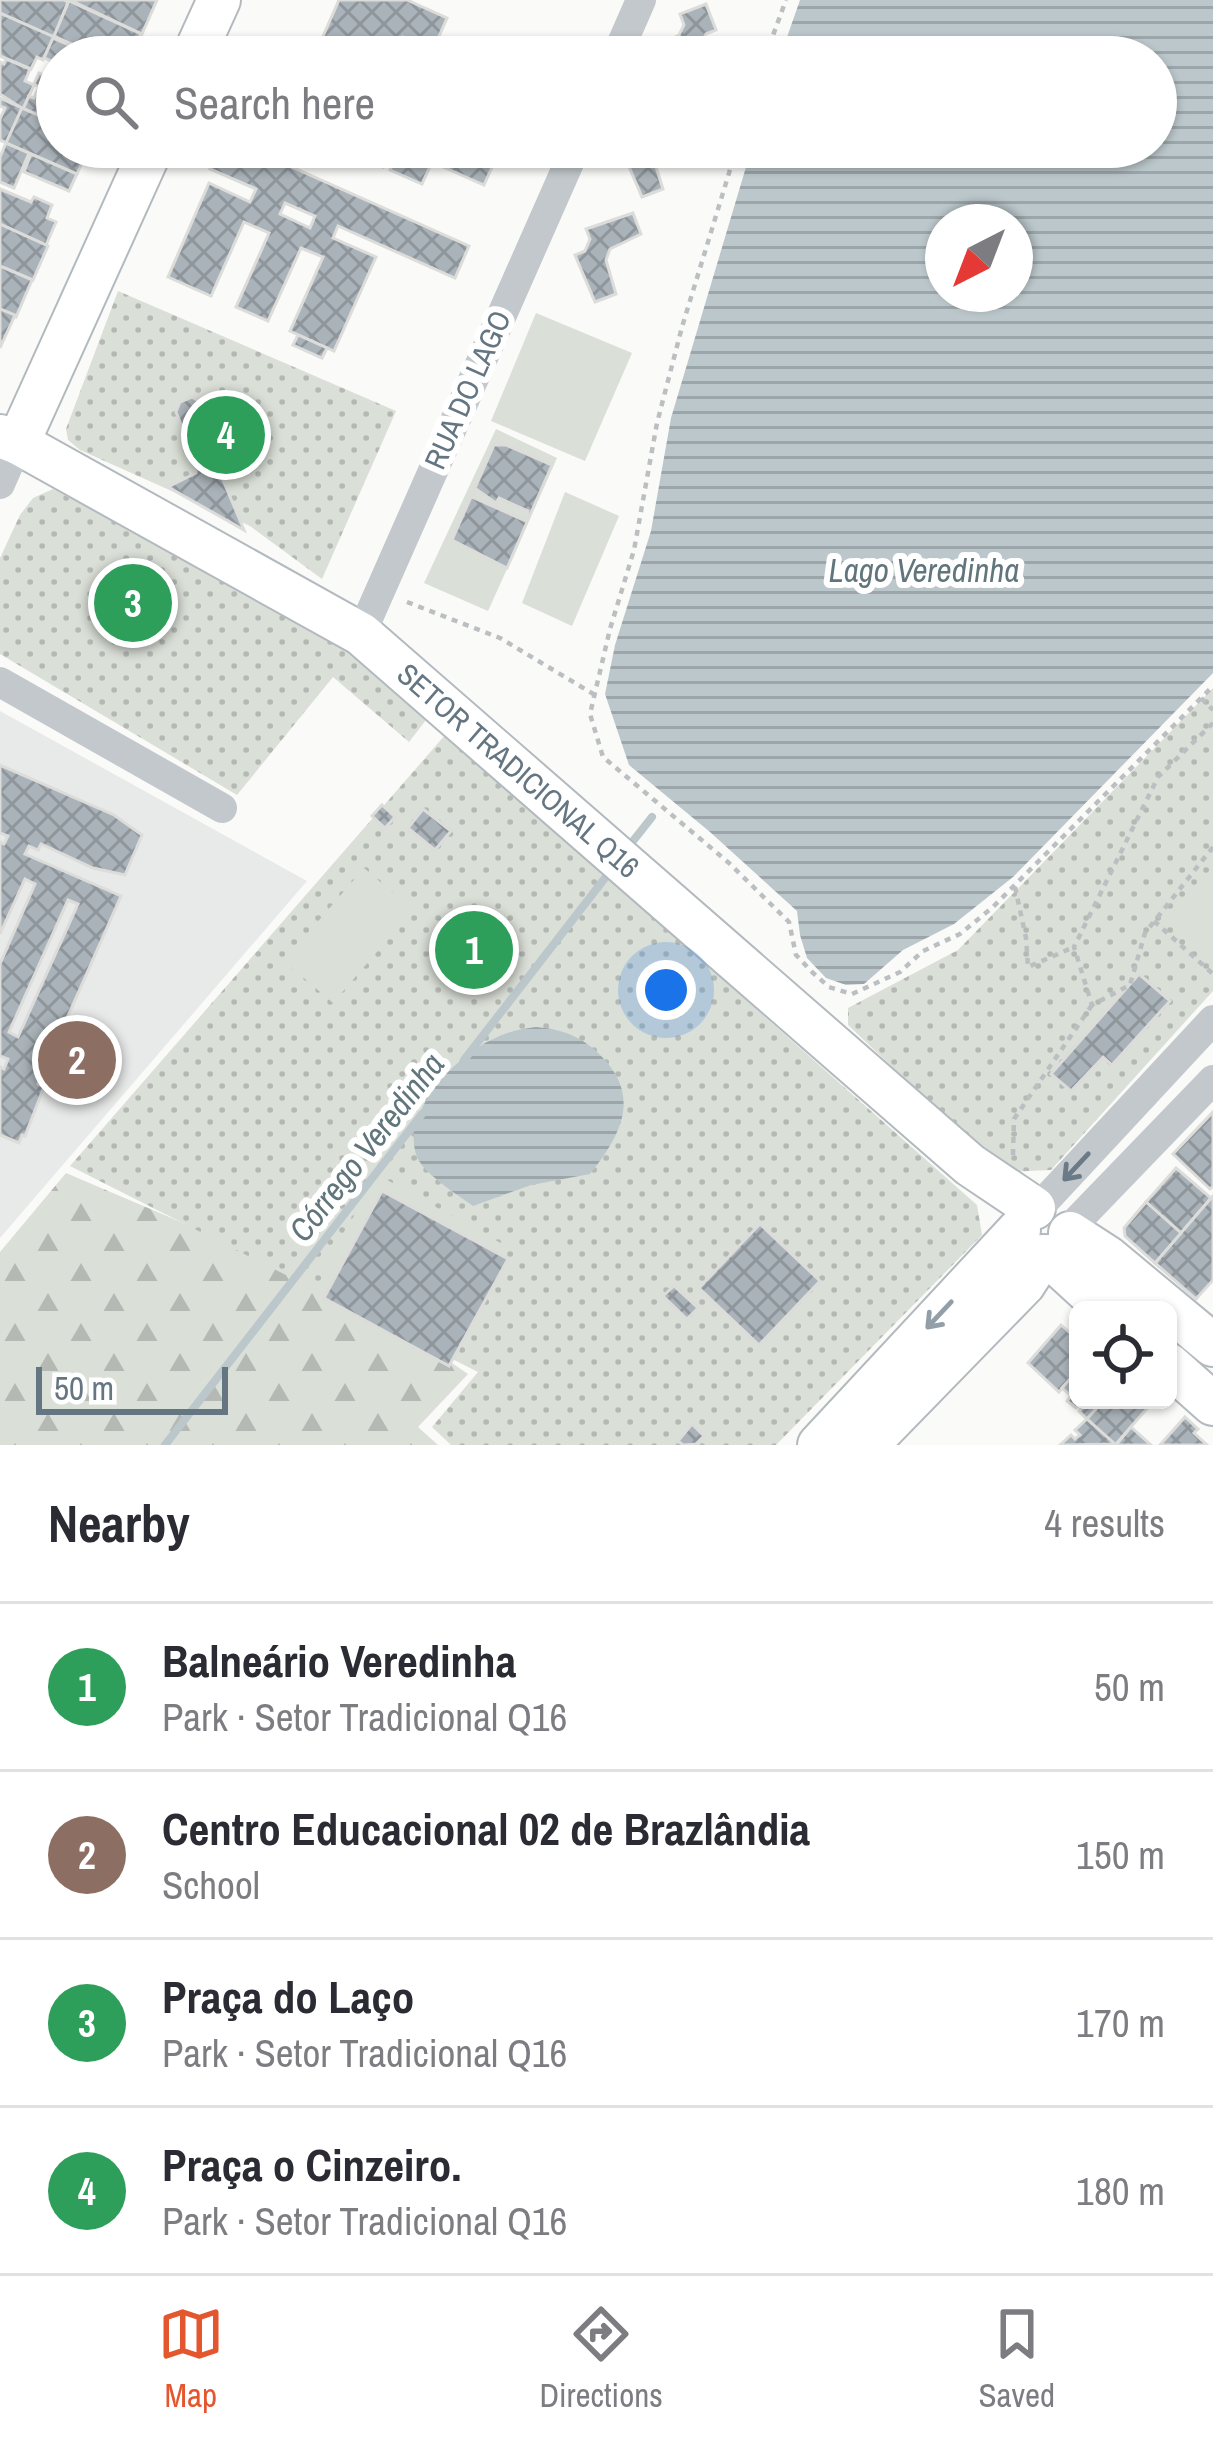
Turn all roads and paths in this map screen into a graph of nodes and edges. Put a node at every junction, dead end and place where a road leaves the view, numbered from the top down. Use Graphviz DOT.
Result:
graph roads {
  1 [pos="219,0"];
  2 [pos="641,0"];
  3 [pos="786,0"];
  4 [pos="203,36"];
  5 [pos="625,36"];
  6 [pos="773,36"];
  7 [pos="142,168"];
  8 [pos="567,168"];
  9 [pos="731,168"];
  10 [pos="9,439"];
  11 [pos="0,484"];
  12 [pos="407,602"];
  13 [pos="361,634"];
  14 [pos="0,682"];
  15 [pos="1213,686"];
  16 [pos="595,695"];
  17 [pos="1201,698"];
  18 [pos="1213,710"];
  19 [pos="1213,724"];
  20 [pos="222,808"];
  21 [pos="1213,847"];
  22 [pos="1015,886"];
  23 [pos="1154,921"];
  24 [pos="1074,947"];
  25 [pos="1213,974"];
  26 [pos="1092,1005"];
  27 [pos="1213,1020"];
  28 [pos="1213,1080"];
  29 [pos="1123,1116"];
  30 [pos="1153,1145"];
  31 [pos="1040,1226"];
  32 [pos="1101,1301"];
  33 [pos="1213,1345"];
  34 [pos="1177,1372"];
  35 [pos="1213,1404"];
  36 [pos="819,1445"];
  37 [pos="867,1445"];
  1 -- 4 [label="street"];
  2 -- 5 [label="street"];
  3 -- 6 [label="path"];
  7 -- 10 [label="street"];
  8 -- 13 [label="street, RUA DO LAGO"];
  9 -- 16 [label="path"];
  10 -- 11 [label="street"];
  10 -- 13 [label="street, SETOR TRADICIONAL Q16"];
  12 -- 16 [label="path"];
  13 -- 31 [label="street, SETOR TRADICIONAL Q16"];
  14 -- 20 [label="street"];
  15 -- 17 [label="path"];
  16 -- 22 [label="path"];
  17 -- 18 [label="path"];
  17 -- 22 [label="path"];
  19 -- 24 [label="path"];
  21 -- 23 [label="path"];
  22 -- 24 [label="path"];
  23 -- 25 [label="path"];
  23 -- 26 [label="path"];
  24 -- 26 [label="path"];
  26 -- 31 [label="path"];
  27 -- 29 [label="street"];
  28 -- 30 [label="street"];
  29 -- 30 [label="street"];
  29 -- 31 [label="street, one-way"];
  30 -- 31 [label="street"];
  31 -- 32 [label="street, SETOR TRADICIONAL Q16"];
  31 -- 33 [label="street, SETOR TRADICIONAL Q16"];
  31 -- 36 [label="street, one-way"];
  31 -- 37 [label="street"];
  34 -- 35 [label="street"];
}
